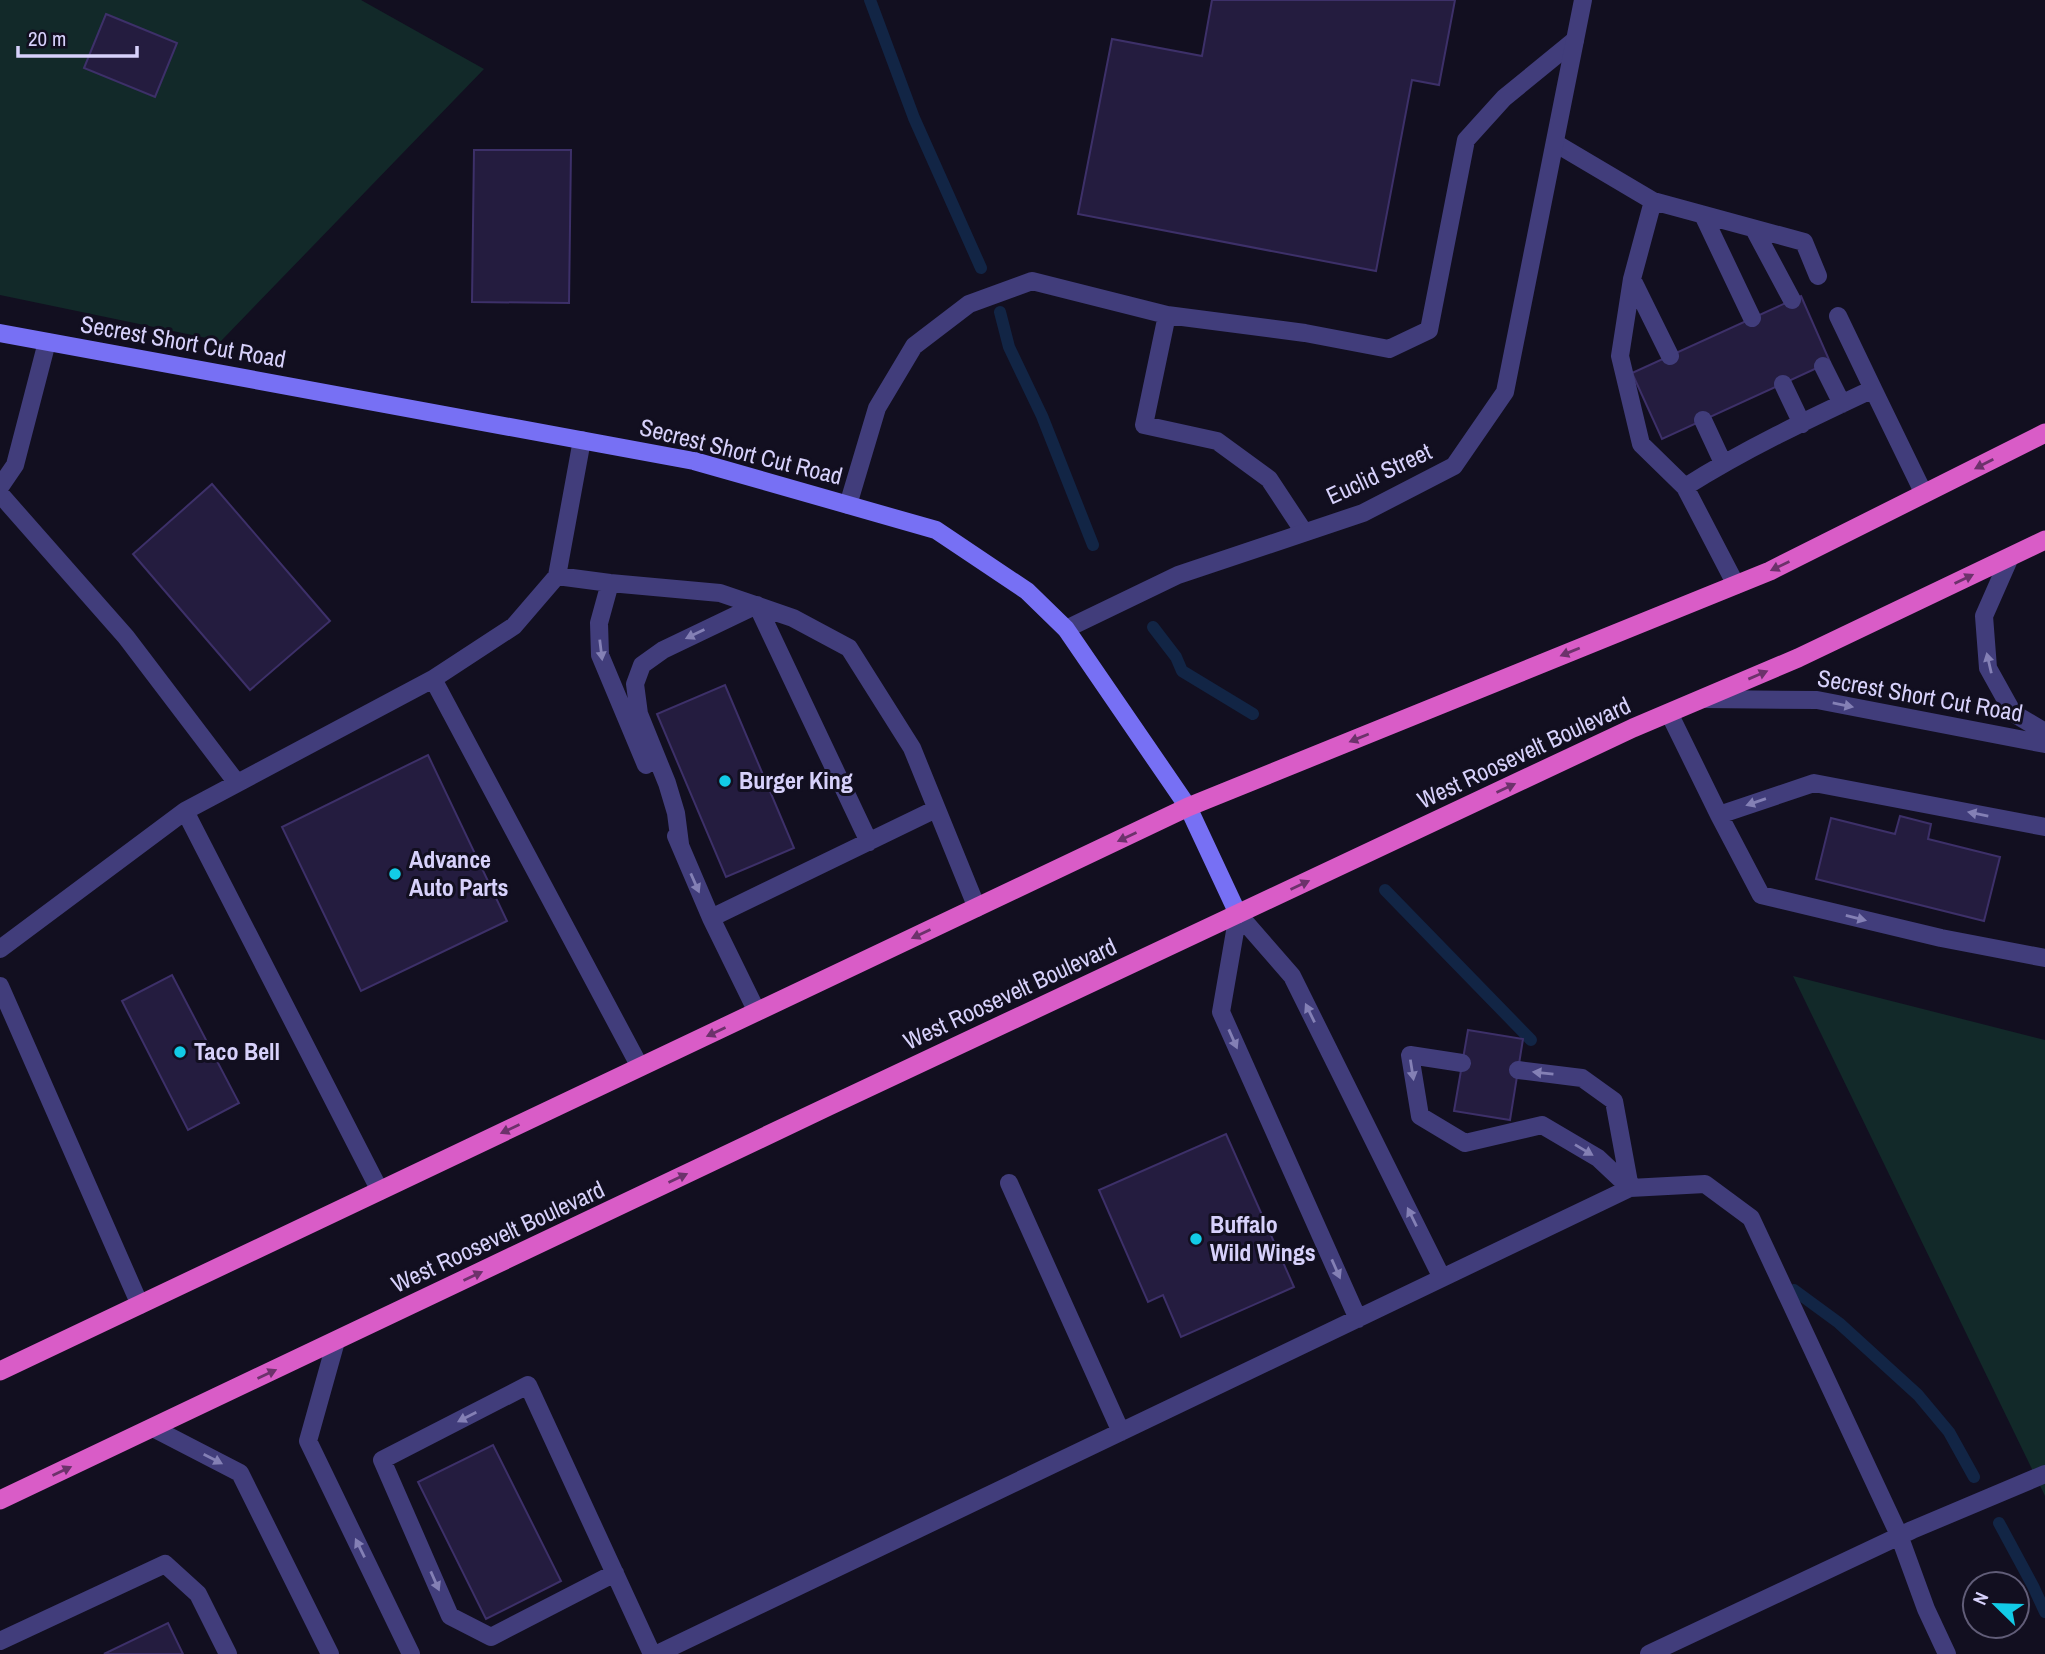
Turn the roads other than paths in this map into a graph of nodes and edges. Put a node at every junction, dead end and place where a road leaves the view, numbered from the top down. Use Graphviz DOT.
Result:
graph roads {
  1 [pos="1583,0"];
  2 [pos="1576,40"];
  3 [pos="1555,143"];
  4 [pos="1653,201"];
  5 [pos="1703,215"];
  6 [pos="1754,229"];
  7 [pos="1818,276"];
  8 [pos="1632,279"];
  9 [pos="1792,300"];
  10 [pos="1167,316"];
  11 [pos="1838,316"];
  12 [pos="1752,318"];
  13 [pos="0,333"];
  14 [pos="47,342"];
  15 [pos="1670,356"];
  16 [pos="1823,366"];
  17 [pos="1783,384"];
  18 [pos="1873,389"];
  19 [pos="1842,404"];
  20 [pos="1703,420"];
  21 [pos="1801,424"];
  22 [pos="2045,433"];
  23 [pos="582,440"];
  24 [pos="1723,463"];
  25 [pos="0,487"];
  26 [pos="1685,487"];
  27 [pos="0,494"];
  28 [pos="1924,494"];
  29 [pos="848,505"];
  30 [pos="1304,532"];
  31 [pos="2045,540"];
  32 [pos="2010,557"];
  33 [pos="557,576"];
  34 [pos="610,583"];
  35 [pos="1736,585"];
  36 [pos="757,605"];
  37 [pos="1066,629"];
  38 [pos="433,679"];
  39 [pos="1702,699"];
  40 [pos="1670,713"];
  41 [pos="2045,732"];
  42 [pos="2045,744"];
  43 [pos="237,783"];
  44 [pos="1188,807"];
  45 [pos="936,809"];
  46 [pos="185,811"];
  47 [pos="1719,815"];
  48 [pos="2045,827"];
  49 [pos="869,842"];
  50 [pos="680,844"];
  51 [pos="976,908"];
  52 [pos="1238,914"];
  53 [pos="711,918"];
  54 [pos="0,950"];
  55 [pos="2045,958"];
  56 [pos="0,986"];
  57 [pos="757,1012"];
  58 [pos="1462,1063"];
  59 [pos="640,1068"];
  60 [pos="1518,1070"];
  61 [pos="1009,1183"];
  62 [pos="1630,1188"];
  63 [pos="380,1191"];
  64 [pos="1442,1278"];
  65 [pos="140,1305"];
  66 [pos="1358,1319"];
  67 [pos="336,1341"];
  68 [pos="0,1371"];
  69 [pos="153,1428"];
  70 [pos="1121,1432"];
  71 [pos="2045,1474"];
  72 [pos="0,1500"];
  73 [pos="1899,1535"];
  74 [pos="615,1573"];
  75 [pos="0,1641"];
  76 [pos="228,1654"];
  77 [pos="330,1654"];
  78 [pos="411,1654"];
  79 [pos="655,1654"];
  80 [pos="1648,1654"];
  81 [pos="1947,1654"];
  1 -- 2 [label="street, Euclid Street"];
  2 -- 3 [label="street, Euclid Street"];
  2 -- 10 [label="street"];
  3 -- 4 [label="street"];
  3 -- 30 [label="street, Euclid Street"];
  4 -- 5 [label="street"];
  4 -- 8 [label="street"];
  5 -- 6 [label="street"];
  5 -- 12 [label="street"];
  6 -- 7 [label="street"];
  6 -- 9 [label="street"];
  8 -- 15 [label="street"];
  8 -- 26 [label="street"];
  10 -- 29 [label="street"];
  10 -- 30 [label="street"];
  11 -- 18 [label="street"];
  13 -- 14 [label="main road, Secrest Short Cut Road"];
  14 -- 23 [label="main road, Secrest Short Cut Road"];
  14 -- 25 [label="street"];
  16 -- 19 [label="street"];
  17 -- 21 [label="street"];
  18 -- 19 [label="street"];
  18 -- 28 [label="street"];
  19 -- 21 [label="street"];
  20 -- 24 [label="street"];
  21 -- 24 [label="street"];
  22 -- 28 [label="highway, one-way"];
  23 -- 29 [label="main road, Secrest Short Cut Road"];
  23 -- 33 [label="street"];
  24 -- 26 [label="street"];
  26 -- 35 [label="street"];
  27 -- 43 [label="street"];
  28 -- 35 [label="highway, one-way"];
  29 -- 37 [label="main road, Secrest Short Cut Road"];
  30 -- 37 [label="street, Euclid Street"];
  31 -- 32 [label="highway, West Roosevelt Boulevard"];
  39 -- 32 [label="highway, West Roosevelt Boulevard, one-way"];
  41 -- 32 [label="street, Secrest Short Cut Road, one-way"];
  33 -- 34 [label="street"];
  33 -- 38 [label="street"];
  34 -- 36 [label="street"];
  34 -- 50 [label="street, one-way"];
  35 -- 44 [label="highway, one-way"];
  36 -- 45 [label="street"];
  36 -- 49 [label="street"];
  36 -- 50 [label="street, one-way"];
  37 -- 44 [label="main road, Secrest Short Cut Road"];
  38 -- 43 [label="street"];
  38 -- 59 [label="street"];
  39 -- 40 [label="highway, West Roosevelt Boulevard"];
  39 -- 42 [label="street, Secrest Short Cut Road, one-way"];
  40 -- 47 [label="street"];
  52 -- 40 [label="highway, West Roosevelt Boulevard, one-way"];
  43 -- 46 [label="street"];
  44 -- 51 [label="highway, one-way"];
  44 -- 52 [label="main road, Secrest Short Cut Road"];
  45 -- 49 [label="street"];
  45 -- 51 [label="street"];
  46 -- 54 [label="street"];
  46 -- 63 [label="street"];
  48 -- 47 [label="street, one-way"];
  47 -- 55 [label="street, one-way"];
  49 -- 53 [label="street"];
  50 -- 53 [label="street, one-way"];
  51 -- 57 [label="highway, one-way"];
  64 -- 52 [label="street, one-way"];
  52 -- 66 [label="street, one-way"];
  67 -- 52 [label="highway, West Roosevelt Boulevard, one-way"];
  53 -- 57 [label="street"];
  56 -- 65 [label="street"];
  57 -- 59 [label="highway, one-way"];
  58 -- 62 [label="street, one-way"];
  59 -- 63 [label="highway, one-way"];
  62 -- 60 [label="street, one-way"];
  61 -- 70 [label="street"];
  62 -- 64 [label="street"];
  62 -- 73 [label="street"];
  63 -- 65 [label="highway"];
  64 -- 66 [label="street"];
  65 -- 68 [label="highway"];
  66 -- 70 [label="street"];
  69 -- 67 [label="highway, West Roosevelt Boulevard, one-way"];
  78 -- 67 [label="street, one-way"];
  72 -- 69 [label="highway, West Roosevelt Boulevard, one-way"];
  69 -- 77 [label="street, one-way"];
  70 -- 79 [label="street"];
  71 -- 73 [label="street"];
  73 -- 80 [label="street"];
  73 -- 81 [label="street"];
  74 -- 74 [label="street, one-way"];
  74 -- 79 [label="street"];
  75 -- 76 [label="street"];
}
